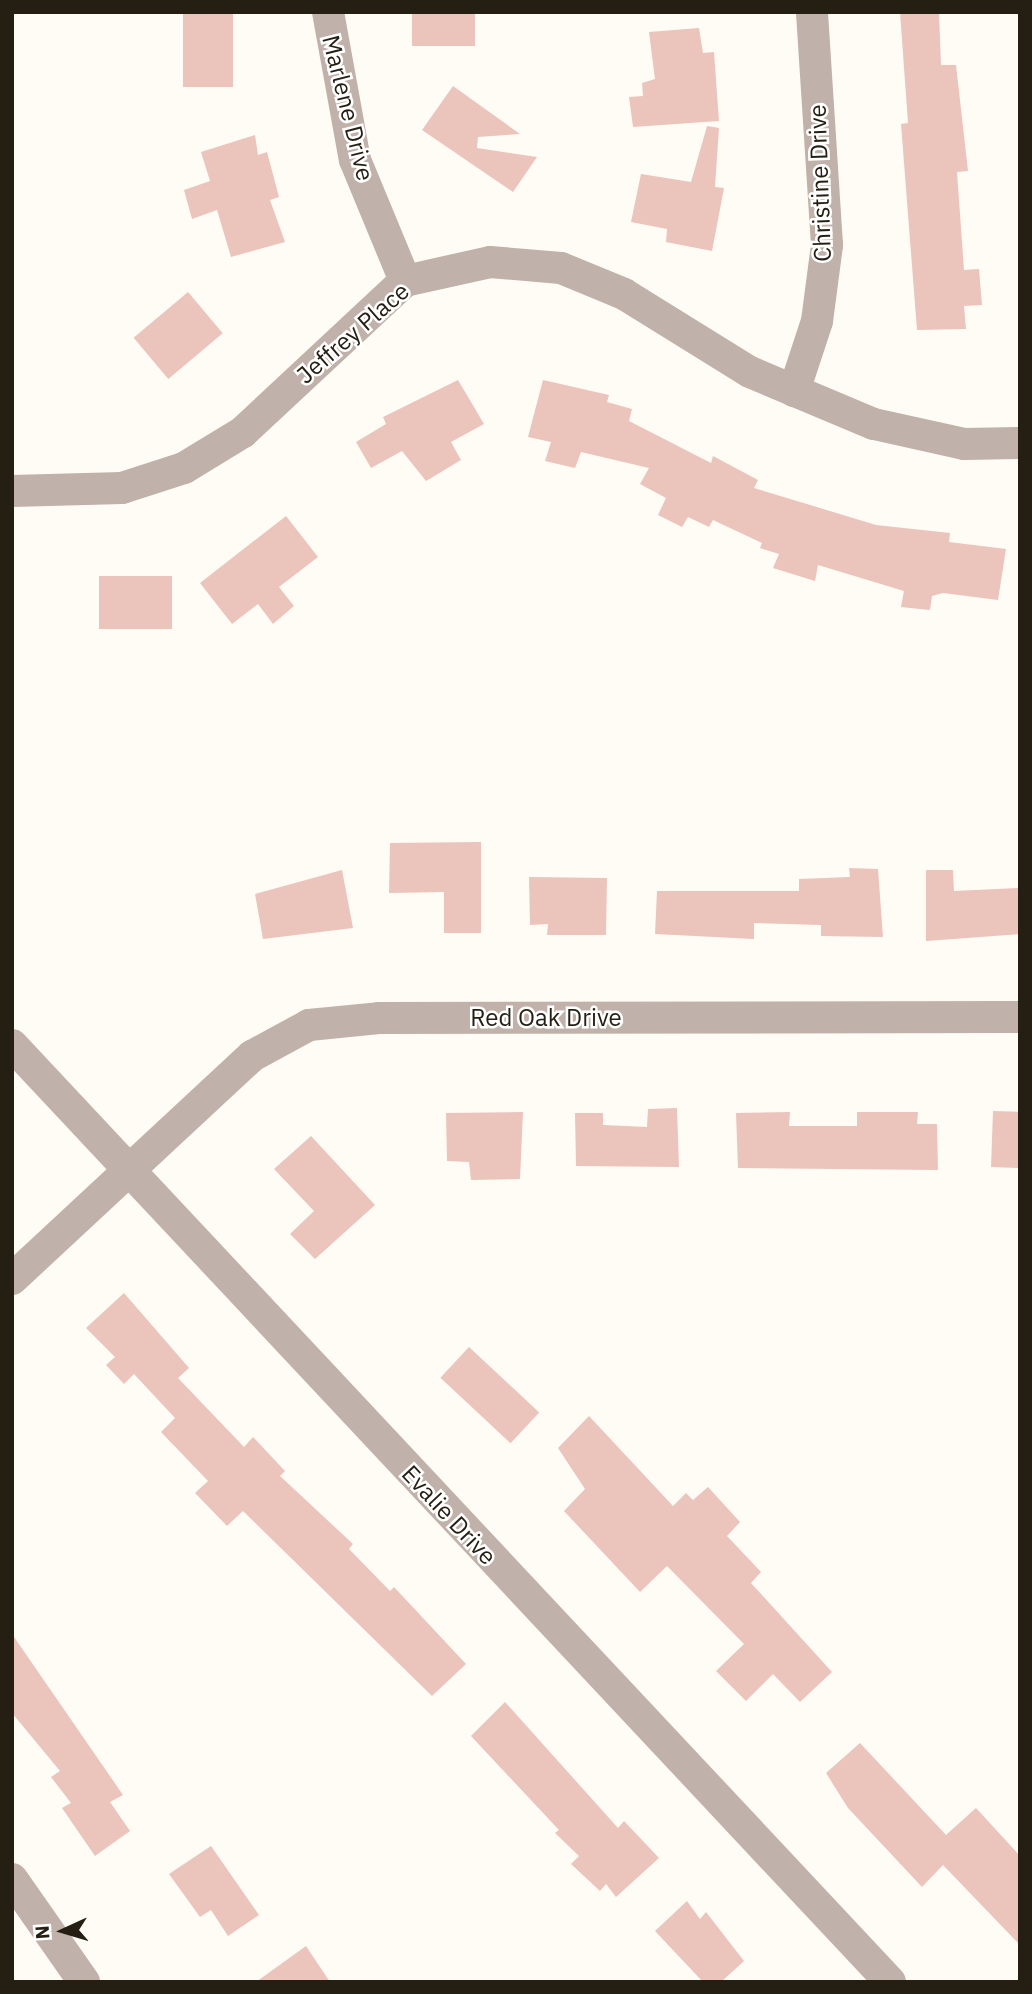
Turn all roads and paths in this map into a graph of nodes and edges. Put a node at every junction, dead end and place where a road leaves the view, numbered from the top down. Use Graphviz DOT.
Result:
graph roads {
  1 [pos="328,12"];
  2 [pos="812,12"];
  3 [pos="405,282"];
  4 [pos="794,391"];
  5 [pos="1020,443"];
  6 [pos="12,491"];
  7 [pos="1020,1017"];
  8 [pos="12,1045"];
  9 [pos="129,1177"];
  10 [pos="12,1279"];
  11 [pos="12,1879"];
  12 [pos="84,1982"];
  13 [pos="890,1982"];
  1 -- 3 [label="street, Marlene Drive"];
  2 -- 4 [label="street, Christine Drive"];
  3 -- 4 [label="street, Jeffrey Place"];
  3 -- 6 [label="street, Jeffrey Place"];
  4 -- 5 [label="street, Jeffrey Place"];
  7 -- 9 [label="street, Red Oak Drive"];
  8 -- 9 [label="street, Evalie Drive"];
  9 -- 10 [label="street, Red Oak Drive"];
  9 -- 13 [label="street, Evalie Drive"];
  11 -- 12 [label="street"];
}
